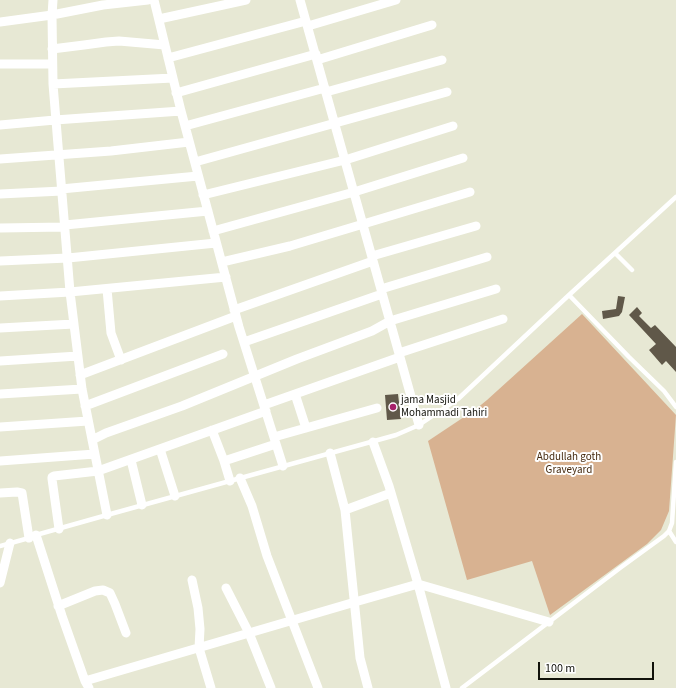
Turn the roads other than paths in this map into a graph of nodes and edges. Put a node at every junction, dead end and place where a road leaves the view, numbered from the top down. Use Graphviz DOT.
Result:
graph roads {
  1 [pos="53,0"];
  2 [pos="148,0"];
  3 [pos="154,0"];
  4 [pos="246,0"];
  5 [pos="300,0"];
  6 [pos="396,0"];
  7 [pos="52,15"];
  8 [pos="159,19"];
  9 [pos="0,22"];
  10 [pos="307,23"];
  11 [pos="432,25"];
  12 [pos="165,45"];
  13 [pos="52,49"];
  14 [pos="316,57"];
  15 [pos="168,58"];
  16 [pos="442,60"];
  17 [pos="0,64"];
  18 [pos="52,64"];
  19 [pos="173,78"];
  20 [pos="53,84"];
  21 [pos="325,90"];
  22 [pos="447,92"];
  23 [pos="176,93"];
  24 [pos="181,111"];
  25 [pos="56,120"];
  26 [pos="335,124"];
  27 [pos="0,126"];
  28 [pos="185,126"];
  29 [pos="453,126"];
  30 [pos="189,142"];
  31 [pos="58,156"];
  32 [pos="463,158"];
  33 [pos="0,159"];
  34 [pos="345,160"];
  35 [pos="195,162"];
  36 [pos="198,176"];
  37 [pos="62,190"];
  38 [pos="354,192"];
  39 [pos="470,192"];
  40 [pos="0,194"];
  41 [pos="204,195"];
  42 [pos="676,197"];
  43 [pos="208,211"];
  44 [pos="363,224"];
  45 [pos="65,226"];
  46 [pos="476,226"];
  47 [pos="0,228"];
  48 [pos="213,231"];
  49 [pos="216,243"];
  50 [pos="615,253"];
  51 [pos="487,257"];
  52 [pos="68,258"];
  53 [pos="372,258"];
  54 [pos="0,261"];
  55 [pos="222,262"];
  56 [pos="632,270"];
  57 [pos="226,278"];
  58 [pos="107,289"];
  59 [pos="496,289"];
  60 [pos="382,291"];
  61 [pos="70,292"];
  62 [pos="569,295"];
  63 [pos="0,296"];
  64 [pos="235,313"];
  65 [pos="504,319"];
  66 [pos="390,321"];
  67 [pos="74,324"];
  68 [pos="0,328"];
  69 [pos="244,342"];
  70 [pos="223,354"];
  71 [pos="399,355"];
  72 [pos="78,356"];
  73 [pos="121,360"];
  74 [pos="0,361"];
  75 [pos="80,375"];
  76 [pos="255,377"];
  77 [pos="82,389"];
  78 [pos="0,394"];
  79 [pos="295,394"];
  80 [pos="85,406"];
  81 [pos="676,407"];
  82 [pos="265,408"];
  83 [pos="377,408"];
  84 [pos="88,422"];
  85 [pos="419,425"];
  86 [pos="0,427"];
  87 [pos="306,428"];
  88 [pos="212,430"];
  89 [pos="92,440"];
  90 [pos="275,440"];
  91 [pos="373,442"];
  92 [pos="160,449"];
  93 [pos="330,453"];
  94 [pos="95,454"];
  95 [pos="131,460"];
  96 [pos="0,461"];
  97 [pos="224,461"];
  98 [pos="676,462"];
  99 [pos="284,466"];
  100 [pos="98,471"];
  101 [pos="240,478"];
  102 [pos="230,481"];
  103 [pos="0,493"];
  104 [pos="391,493"];
  105 [pos="175,496"];
  106 [pos="142,505"];
  107 [pos="345,510"];
  108 [pos="107,515"];
  109 [pos="59,529"];
  110 [pos="669,531"];
  111 [pos="33,536"];
  112 [pos="676,542"];
  113 [pos="10,543"];
  114 [pos="0,546"];
  115 [pos="192,580"];
  116 [pos="0,583"];
  117 [pos="418,584"];
  118 [pos="226,588"];
  119 [pos="355,602"];
  120 [pos="58,606"];
  121 [pos="293,620"];
  122 [pos="549,622"];
  123 [pos="126,633"];
  124 [pos="249,633"];
  125 [pos="199,648"];
  126 [pos="87,685"];
  127 [pos="211,688"];
  128 [pos="271,688"];
  129 [pos="318,688"];
  130 [pos="368,688"];
  131 [pos="446,688"];
  132 [pos="462,688"];
  1 -- 7 [label="street"];
  2 -- 7 [label="street"];
  3 -- 8 [label="street"];
  4 -- 8 [label="street"];
  5 -- 10 [label="street"];
  6 -- 10 [label="street"];
  7 -- 9 [label="street"];
  7 -- 13 [label="street"];
  8 -- 12 [label="street"];
  10 -- 14 [label="street"];
  10 -- 15 [label="street"];
  11 -- 14 [label="street"];
  12 -- 13 [label="street"];
  12 -- 15 [label="street"];
  13 -- 18 [label="street"];
  14 -- 21 [label="street"];
  14 -- 23 [label="street"];
  15 -- 19 [label="street"];
  16 -- 21 [label="street"];
  17 -- 18 [label="street"];
  18 -- 20 [label="street"];
  19 -- 20 [label="street"];
  19 -- 23 [label="street"];
  20 -- 25 [label="street"];
  21 -- 26 [label="street"];
  21 -- 28 [label="street"];
  22 -- 26 [label="street"];
  23 -- 24 [label="street"];
  24 -- 25 [label="street"];
  24 -- 28 [label="street"];
  25 -- 27 [label="street"];
  25 -- 31 [label="street"];
  26 -- 34 [label="street"];
  26 -- 35 [label="street"];
  28 -- 30 [label="street"];
  29 -- 34 [label="street"];
  30 -- 31 [label="street"];
  30 -- 35 [label="street"];
  31 -- 33 [label="street"];
  31 -- 37 [label="street"];
  32 -- 38 [label="street"];
  34 -- 38 [label="street"];
  34 -- 41 [label="street"];
  35 -- 36 [label="street"];
  36 -- 37 [label="street"];
  36 -- 41 [label="street"];
  37 -- 40 [label="street"];
  37 -- 45 [label="street"];
  38 -- 44 [label="street"];
  38 -- 48 [label="street"];
  39 -- 44 [label="street"];
  41 -- 43 [label="street"];
  42 -- 50 [label="lane"];
  43 -- 45 [label="street"];
  43 -- 48 [label="street"];
  44 -- 53 [label="street"];
  44 -- 55 [label="street"];
  45 -- 47 [label="street"];
  45 -- 52 [label="street"];
  46 -- 53 [label="street"];
  48 -- 49 [label="street"];
  49 -- 52 [label="street"];
  49 -- 55 [label="street"];
  50 -- 56 [label="lane"];
  50 -- 62 [label="lane"];
  51 -- 60 [label="street"];
  52 -- 54 [label="street"];
  52 -- 61 [label="street"];
  53 -- 60 [label="street"];
  53 -- 64 [label="street"];
  55 -- 57 [label="street"];
  57 -- 58 [label="street"];
  57 -- 64 [label="street"];
  58 -- 61 [label="street"];
  58 -- 73 [label="street"];
  59 -- 66 [label="street"];
  60 -- 66 [label="street"];
  60 -- 69 [label="street"];
  61 -- 63 [label="street"];
  61 -- 67 [label="street"];
  62 -- 81 [label="lane"];
  62 -- 85 [label="lane"];
  64 -- 69 [label="street"];
  64 -- 73 [label="street"];
  65 -- 71 [label="street"];
  66 -- 71 [label="street"];
  66 -- 76 [label="street"];
  67 -- 68 [label="street"];
  67 -- 72 [label="street"];
  69 -- 76 [label="street"];
  70 -- 80 [label="street"];
  71 -- 79 [label="street"];
  71 -- 85 [label="street"];
  72 -- 74 [label="street"];
  72 -- 75 [label="street"];
  73 -- 75 [label="street"];
  75 -- 77 [label="street"];
  76 -- 82 [label="street"];
  76 -- 89 [label="street"];
  77 -- 78 [label="street"];
  77 -- 80 [label="street"];
  79 -- 82 [label="street"];
  79 -- 87 [label="street"];
  80 -- 84 [label="street"];
  82 -- 88 [label="street"];
  82 -- 90 [label="street"];
  83 -- 87 [label="street"];
  84 -- 86 [label="street"];
  84 -- 89 [label="street"];
  85 -- 91 [label="lane"];
  87 -- 90 [label="street"];
  88 -- 92 [label="street"];
  88 -- 97 [label="street"];
  89 -- 94 [label="street"];
  90 -- 97 [label="street"];
  90 -- 99 [label="street"];
  91 -- 93 [label="lane"];
  91 -- 104 [label="street"];
  92 -- 95 [label="street"];
  92 -- 105 [label="street"];
  93 -- 99 [label="lane"];
  93 -- 107 [label="street"];
  94 -- 96 [label="street"];
  94 -- 100 [label="street"];
  95 -- 100 [label="street"];
  95 -- 106 [label="street"];
  97 -- 102 [label="street"];
  98 -- 110 [label="lane"];
  99 -- 101 [label="lane"];
  100 -- 108 [label="street"];
  100 -- 109 [label="street"];
  101 -- 102 [label="lane"];
  101 -- 121 [label="street"];
  102 -- 105 [label="lane"];
  103 -- 111 [label="street"];
  104 -- 107 [label="street"];
  104 -- 117 [label="street"];
  105 -- 106 [label="lane"];
  106 -- 108 [label="lane"];
  107 -- 119 [label="street"];
  108 -- 109 [label="lane"];
  109 -- 111 [label="lane"];
  110 -- 112 [label="lane"];
  110 -- 122 [label="lane"];
  111 -- 113 [label="lane"];
  111 -- 120 [label="street"];
  113 -- 114 [label="lane"];
  113 -- 116 [label="street"];
  115 -- 125 [label="street"];
  117 -- 119 [label="street"];
  117 -- 122 [label="street"];
  117 -- 131 [label="street"];
  118 -- 124 [label="street"];
  119 -- 121 [label="street"];
  119 -- 130 [label="street"];
  120 -- 123 [label="street"];
  120 -- 126 [label="street"];
  121 -- 124 [label="street"];
  121 -- 129 [label="street"];
  122 -- 132 [label="lane"];
  124 -- 125 [label="street"];
  124 -- 128 [label="street"];
  125 -- 126 [label="street"];
  125 -- 127 [label="street"];
}
